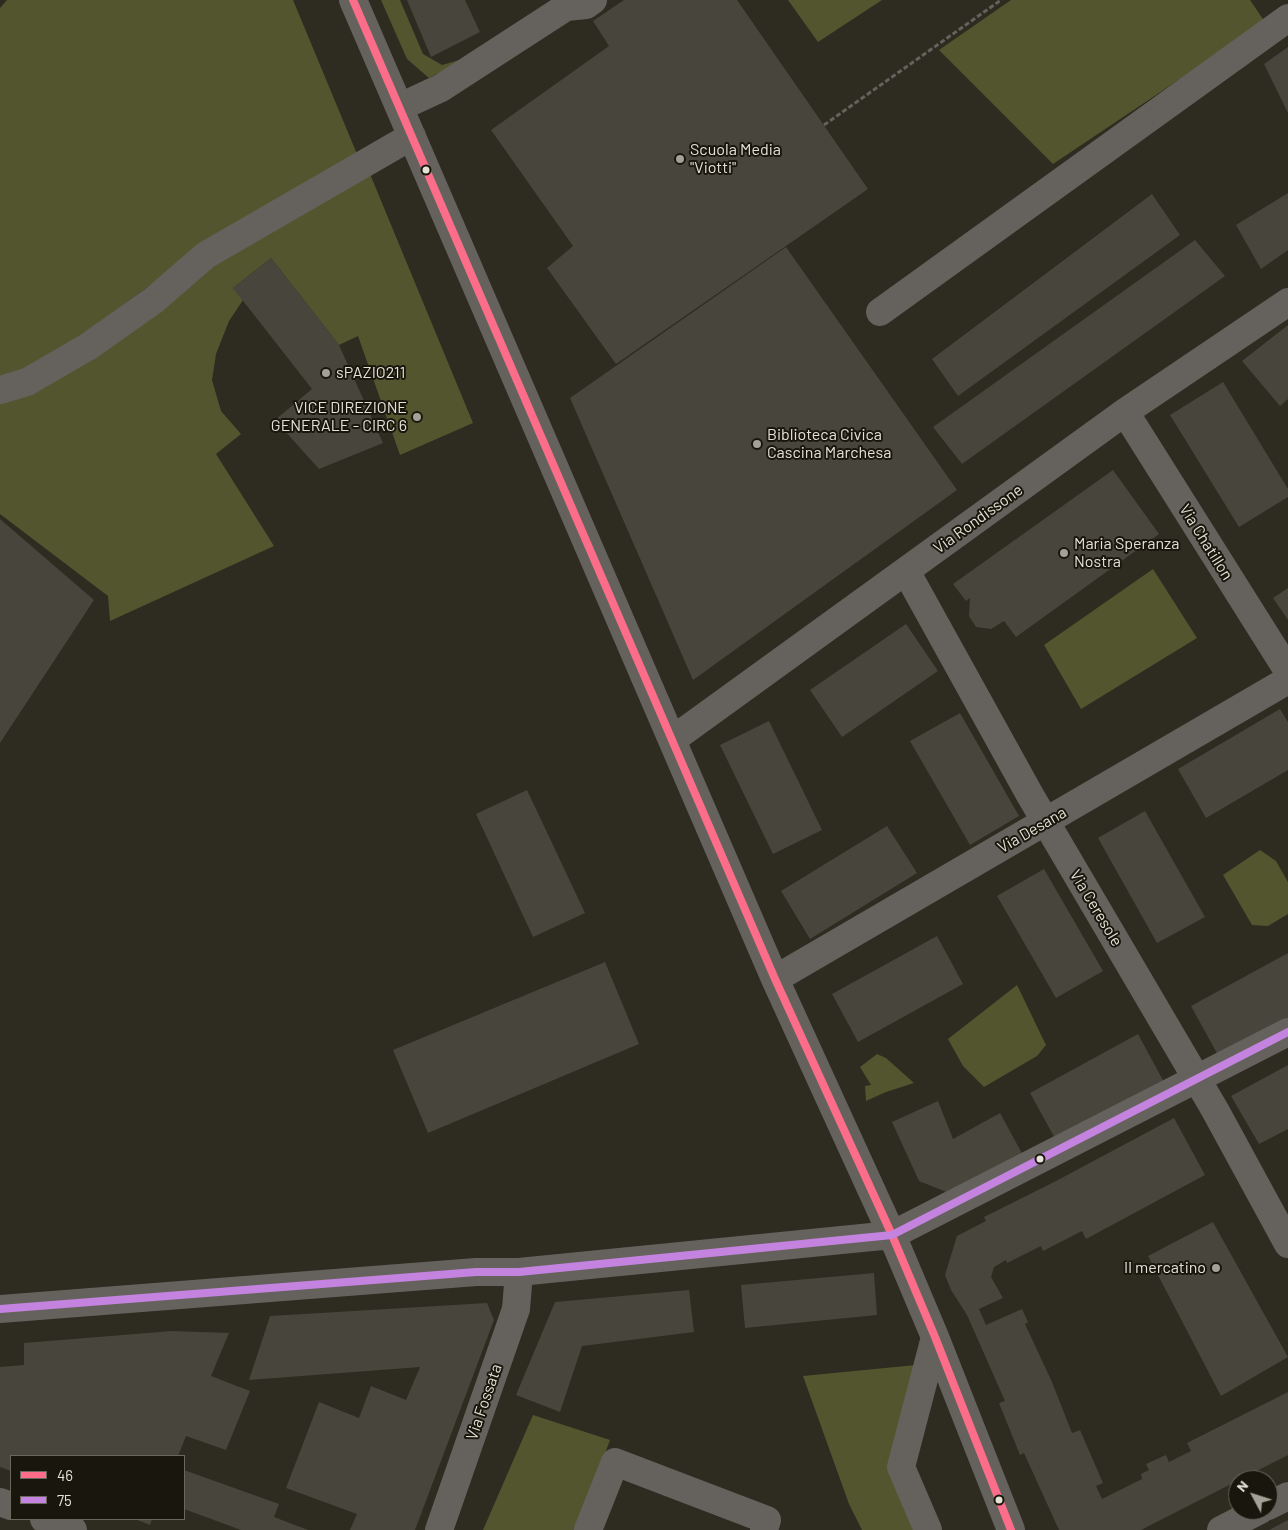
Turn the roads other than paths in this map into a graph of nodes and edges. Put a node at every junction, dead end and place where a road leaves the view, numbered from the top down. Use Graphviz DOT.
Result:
graph roads {
  1 [pos="353,0"];
  2 [pos="593,0"];
  3 [pos="1288,18"];
  4 [pos="400,107"];
  5 [pos="412,136"];
  6 [pos="1288,302"];
  7 [pos="880,312"];
  8 [pos="0,390"];
  9 [pos="1126,412"];
  10 [pos="906,571"];
  11 [pos="1288,671"];
  12 [pos="1288,680"];
  13 [pos="672,740"];
  14 [pos="1046,822"];
  15 [pos="775,979"];
  16 [pos="1288,1032"];
  17 [pos="1196,1079"];
  18 [pos="892,1235"];
  19 [pos="1288,1244"];
  20 [pos="519,1272"];
  21 [pos="0,1309"];
  22 [pos="935,1337"];
  23 [pos="47,1520"];
  24 [pos="1240,1520"];
  25 [pos="765,1525"];
  26 [pos="593,1529"];
  27 [pos="73,1530"];
  28 [pos="439,1530"];
  29 [pos="928,1530"];
  30 [pos="1010,1530"];
  31 [pos="1221,1530"];
  1 -- 4 [label="street"];
  2 -- 4 [label="street"];
  3 -- 7 [label="street"];
  4 -- 5 [label="street"];
  5 -- 8 [label="street"];
  5 -- 13 [label="street"];
  6 -- 9 [label="street, Via Rondissone"];
  9 -- 10 [label="street, Via Rondissone"];
  9 -- 11 [label="street, Via Chatillon"];
  10 -- 13 [label="street, Via Rondissone"];
  10 -- 14 [label="street, Via Ceresole"];
  12 -- 14 [label="street, Via Desana"];
  13 -- 15 [label="street"];
  14 -- 15 [label="street, Via Desana"];
  14 -- 17 [label="street, Via Ceresole"];
  15 -- 18 [label="street"];
  16 -- 17 [label="street"];
  17 -- 18 [label="street"];
  17 -- 19 [label="street, Via Ceresole"];
  18 -- 20 [label="street"];
  18 -- 22 [label="street"];
  20 -- 21 [label="street"];
  20 -- 28 [label="street, Via Fossata"];
  22 -- 29 [label="street"];
  22 -- 30 [label="street"];
  23 -- 27 [label="street"];
  24 -- 31 [label="street"];
  25 -- 26 [label="street"];
}
